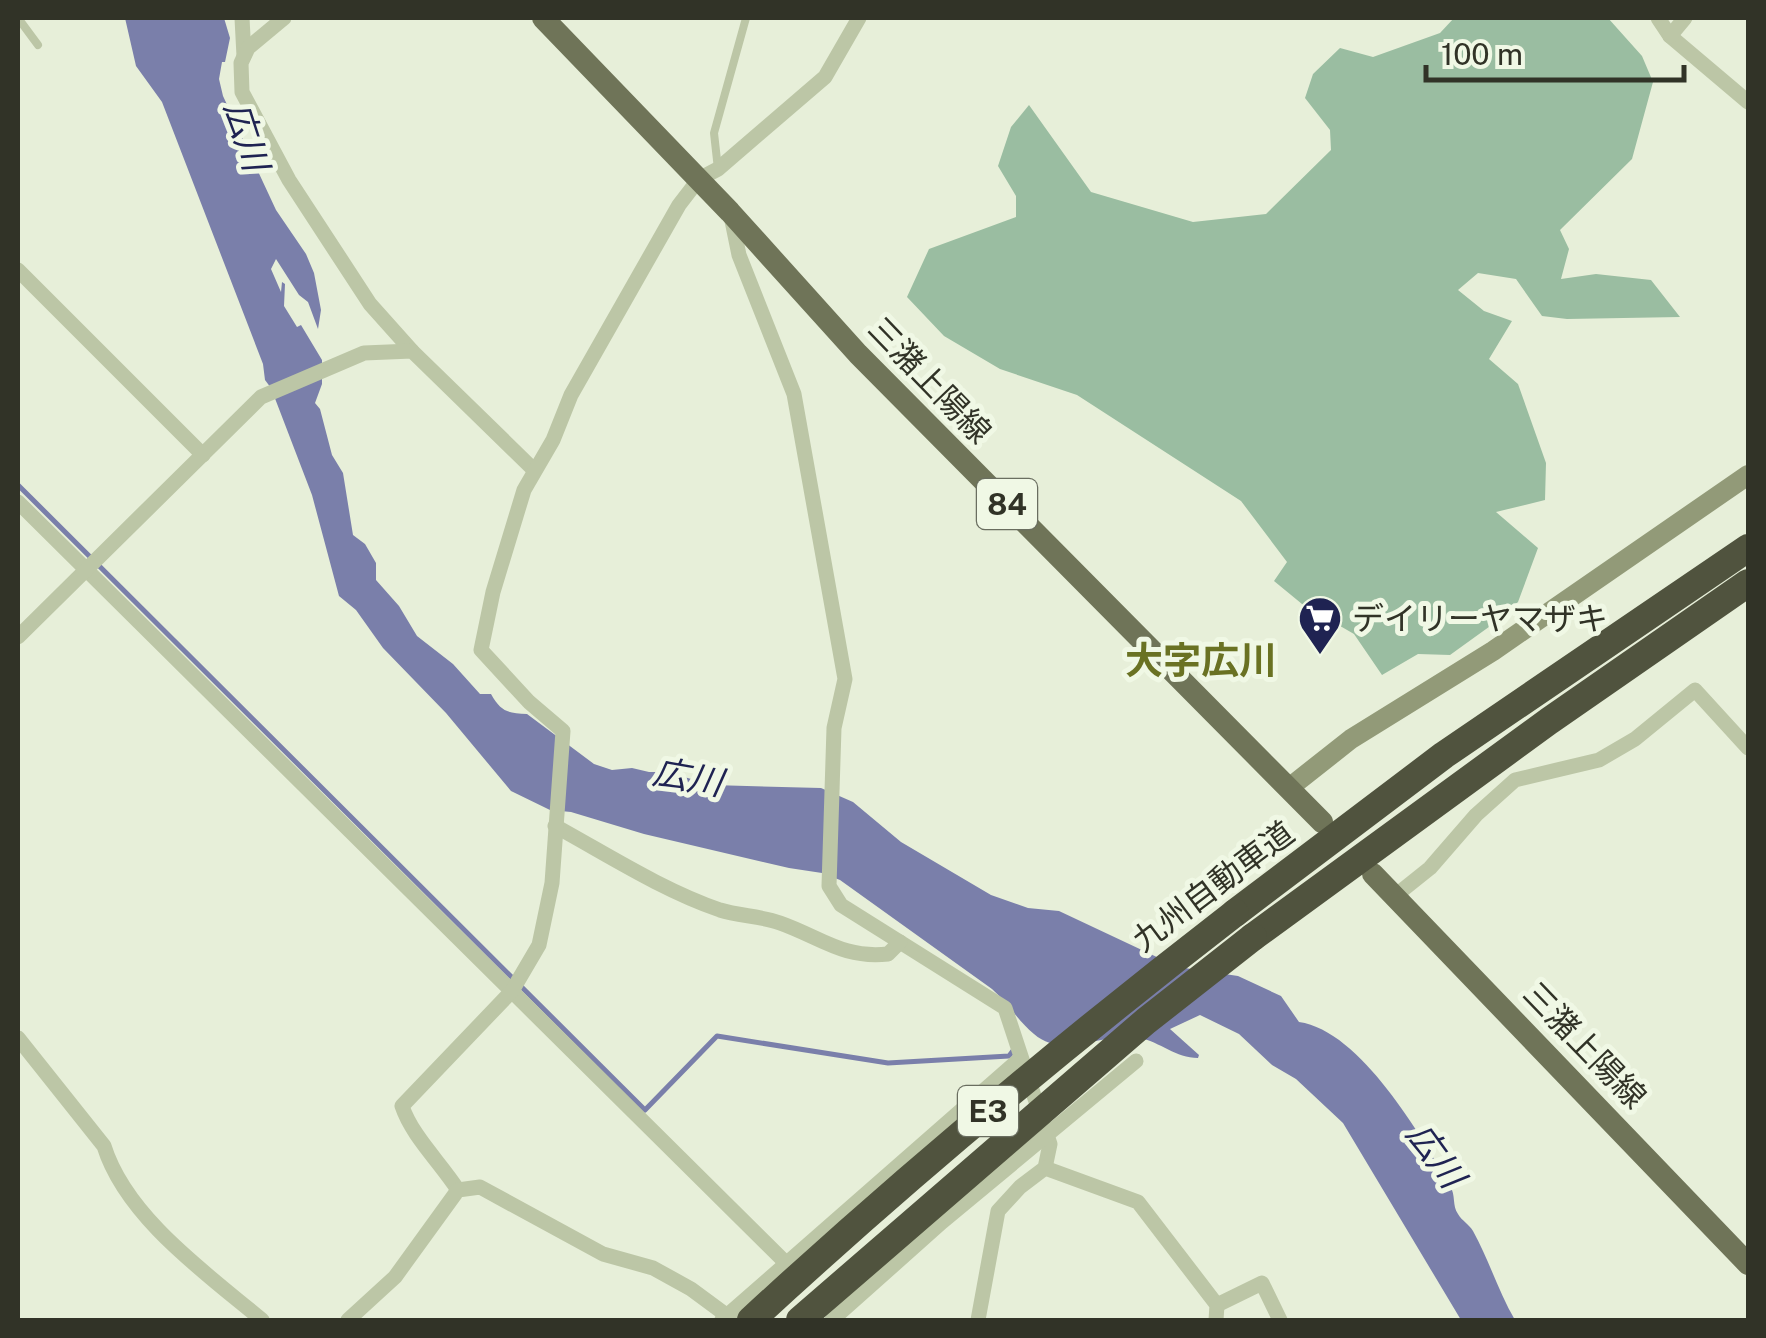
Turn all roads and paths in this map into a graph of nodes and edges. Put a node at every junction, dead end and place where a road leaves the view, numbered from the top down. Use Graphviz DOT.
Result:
graph roads {
  1 [pos="18,18"];
  2 [pos="242,18"];
  3 [pos="284,18"];
  4 [pos="544,18"];
  5 [pos="746,18"];
  6 [pos="859,18"];
  7 [pos="1658,18"];
  8 [pos="1686,18"];
  9 [pos="1670,36"];
  10 [pos="38,45"];
  11 [pos="244,56"];
  12 [pos="1748,102"];
  13 [pos="708,174"];
  14 [pos="730,212"];
  15 [pos="18,270"];
  16 [pos="412,351"];
  17 [pos="203,454"];
  18 [pos="534,470"];
  19 [pos="1748,475"];
  20 [pos="18,502"];
  21 [pos="1748,548"];
  22 [pos="92,564"];
  23 [pos="1748,583"];
  24 [pos="18,637"];
  25 [pos="1748,748"];
  26 [pos="1289,788"];
  27 [pos="1322,822"];
  28 [pos="555,824"];
  29 [pos="1373,874"];
  30 [pos="1395,896"];
  31 [pos="900,942"];
  32 [pos="512,991"];
  33 [pos="18,1038"];
  34 [pos="1022,1058"];
  35 [pos="1136,1061"];
  36 [pos="1047,1135"];
  37 [pos="1045,1168"];
  38 [pos="458,1190"];
  39 [pos="787,1264"];
  40 [pos="1748,1264"];
  41 [pos="1216,1313"];
  42 [pos="734,1319"];
  43 [pos="262,1320"];
  44 [pos="348,1320"];
  45 [pos="800,1320"];
  46 [pos="832,1320"];
  47 [pos="978,1320"];
  48 [pos="1280,1320"];
  1 -- 10 [label="lane"];
  2 -- 11 [label="street"];
  3 -- 11 [label="street"];
  4 -- 13 [label="main road, 三潴上陽線 / 84"];
  5 -- 13 [label="lane"];
  6 -- 13 [label="street"];
  7 -- 9 [label="street"];
  8 -- 9 [label="street"];
  9 -- 12 [label="street"];
  11 -- 16 [label="street"];
  13 -- 14 [label="main road, 三潴上陽線 / 84"];
  13 -- 18 [label="street"];
  14 -- 26 [label="main road, 三潴上陽線 / 84"];
  14 -- 31 [label="street"];
  15 -- 17 [label="street"];
  16 -- 17 [label="street"];
  16 -- 18 [label="street"];
  17 -- 22 [label="street"];
  18 -- 28 [label="street"];
  19 -- 26 [label="street"];
  20 -- 22 [label="street"];
  21 -- 42 [label="highway, 九州自動車道 / E3, bridge"];
  22 -- 24 [label="street"];
  22 -- 32 [label="street"];
  23 -- 45 [label="highway, 九州自動車道 / E3, bridge"];
  25 -- 30 [label="street"];
  26 -- 27 [label="main road, 三潴上陽線 / 84"];
  28 -- 31 [label="street"];
  28 -- 32 [label="street"];
  29 -- 30 [label="main road, 三潴上陽線"];
  30 -- 40 [label="main road, 三潴上陽線"];
  31 -- 34 [label="street"];
  32 -- 38 [label="street"];
  32 -- 39 [label="street"];
  33 -- 43 [label="street"];
  34 -- 36 [label="street"];
  34 -- 39 [label="street"];
  35 -- 36 [label="street"];
  36 -- 37 [label="street"];
  36 -- 46 [label="street"];
  37 -- 41 [label="street"];
  37 -- 47 [label="street"];
  38 -- 42 [label="street"];
  38 -- 44 [label="street"];
  39 -- 42 [label="street"];
  41 -- 48 [label="street"];
}
